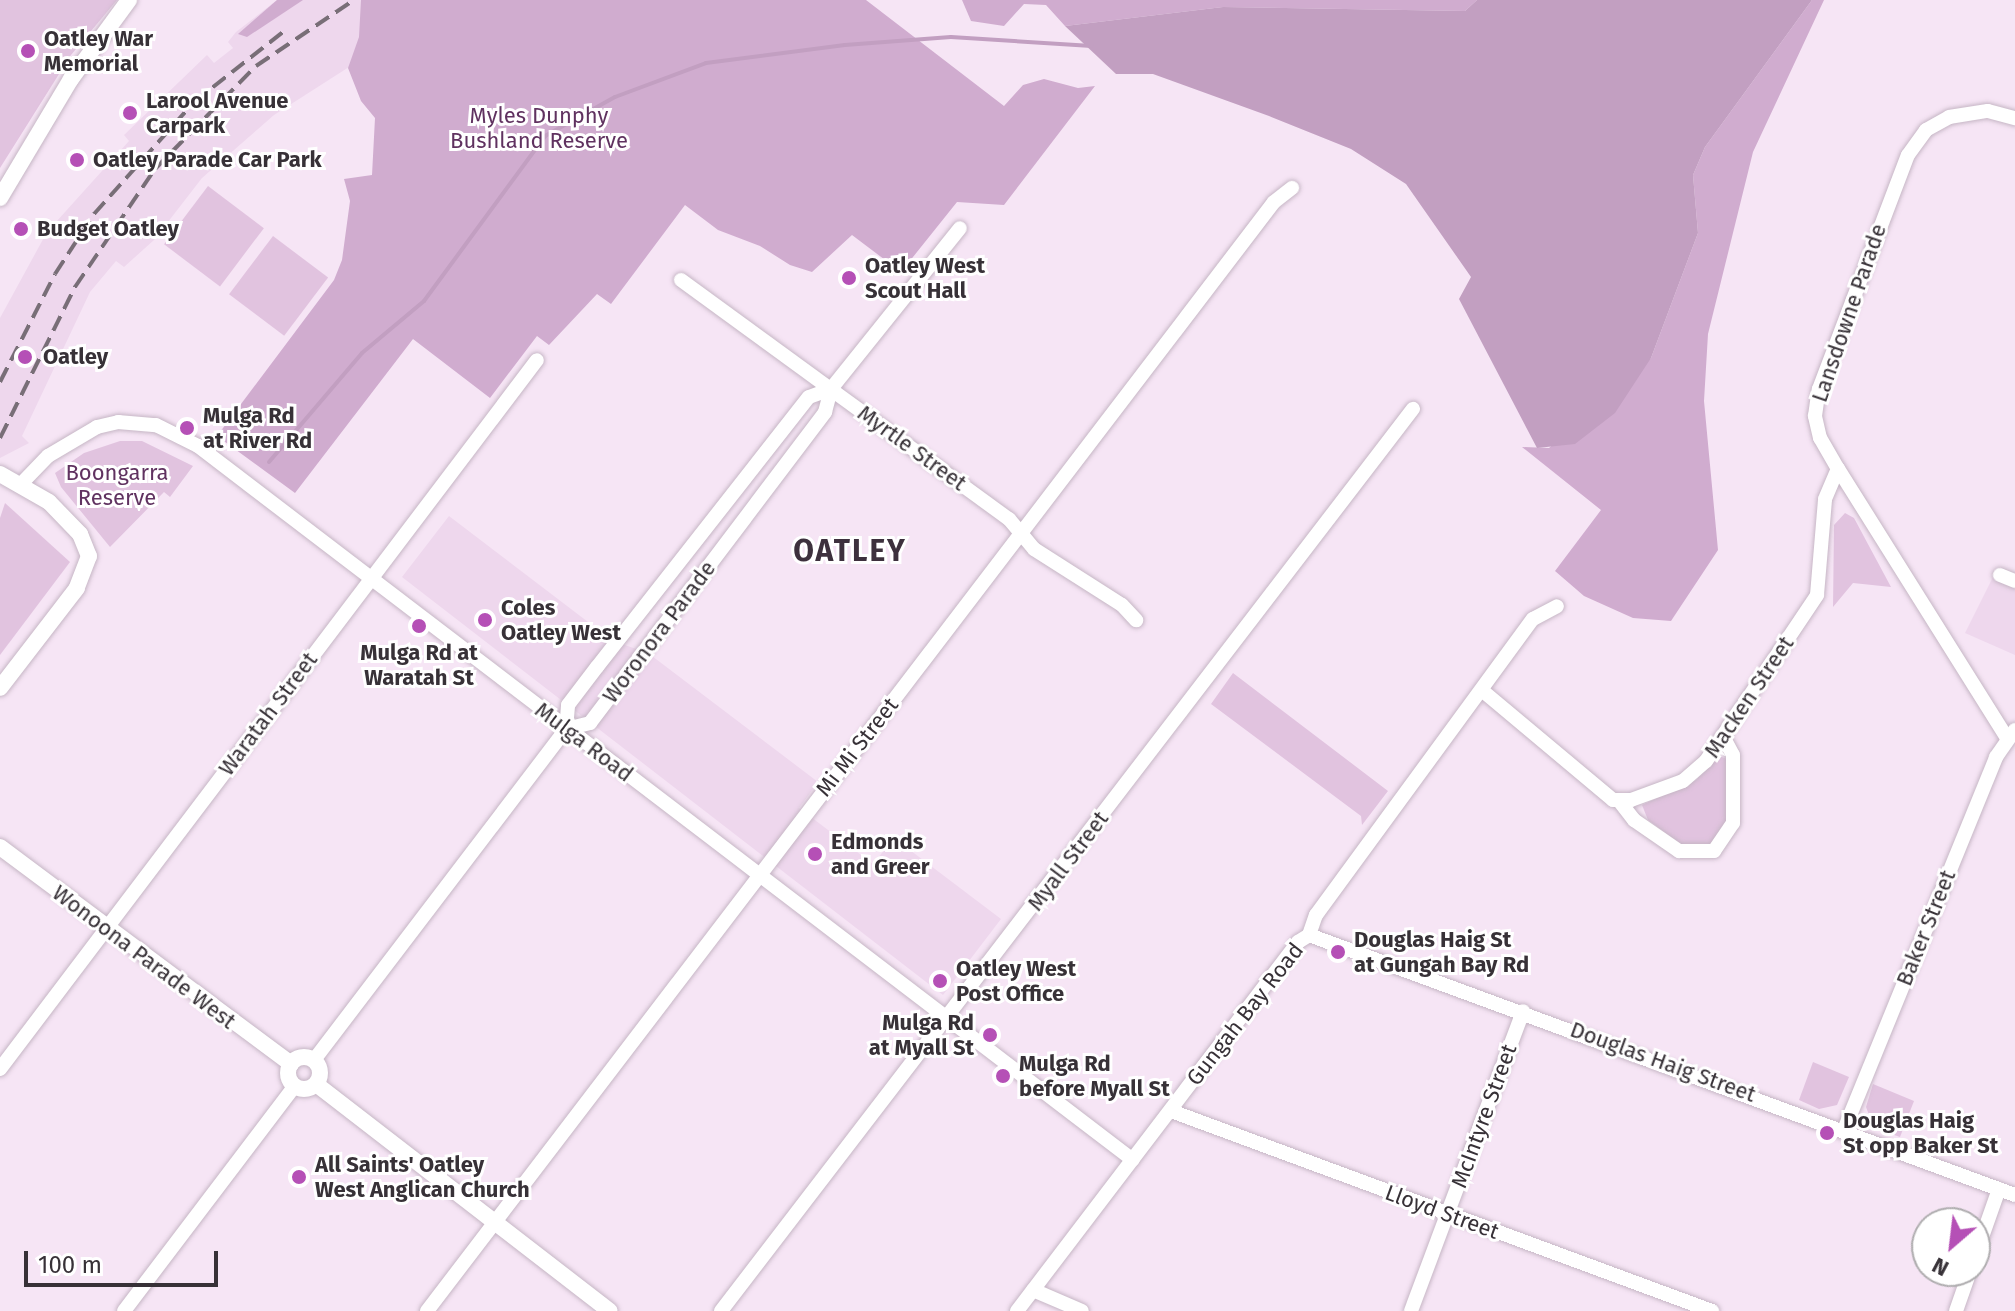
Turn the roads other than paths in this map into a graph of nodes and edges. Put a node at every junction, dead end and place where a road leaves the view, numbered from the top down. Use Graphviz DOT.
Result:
graph roads {
  1 [pos="129,0"];
  2 [pos="2015,118"];
  3 [pos="1292,188"];
  4 [pos="0,198"];
  5 [pos="960,228"];
  6 [pos="681,280"];
  7 [pos="537,360"];
  8 [pos="831,389"];
  9 [pos="1413,409"];
  10 [pos="1838,469"];
  11 [pos="0,474"];
  12 [pos="750,475"];
  13 [pos="21,484"];
  14 [pos="767,488"];
  15 [pos="1021,534"];
  16 [pos="702,537"];
  17 [pos="720,551"];
  18 [pos="2000,575"];
  19 [pos="370,579"];
  20 [pos="2015,581"];
  21 [pos="1557,606"];
  22 [pos="1136,620"];
  23 [pos="625,637"];
  24 [pos="644,652"];
  25 [pos="0,688"];
  26 [pos="1484,692"];
  27 [pos="566,729"];
  28 [pos="2011,734"];
  29 [pos="1723,736"];
  30 [pos="1620,802"];
  31 [pos="0,847"];
  32 [pos="758,874"];
  33 [pos="106,929"];
  34 [pos="1309,935"];
  35 [pos="1523,1011"];
  36 [pos="947,1018"];
  37 [pos="314,1060"];
  38 [pos="291,1064"];
  39 [pos="0,1069"];
  40 [pos="316,1084"];
  41 [pos="295,1086"];
  42 [pos="1171,1111"];
  43 [pos="1844,1130"];
  44 [pos="1133,1160"];
  45 [pos="1999,1189"];
  46 [pos="2015,1195"];
  47 [pos="1991,1212"];
  48 [pos="1447,1214"];
  49 [pos="494,1223"];
  50 [pos="1964,1287"];
  51 [pos="1033,1290"];
  52 [pos="124,1311"];
  53 [pos="427,1311"];
  54 [pos="610,1311"];
  55 [pos="721,1311"];
  56 [pos="1017,1311"];
  57 [pos="1082,1311"];
  58 [pos="1411,1311"];
  59 [pos="1712,1311"];
  60 [pos="1956,1311"];
  1 -- 4 [label="street"];
  2 -- 10 [label="street, Lansdowne Parade"];
  3 -- 15 [label="street, Mi Mi Street"];
  5 -- 8 [label="street, Woronora Parade"];
  6 -- 8 [label="street, Myrtle Street"];
  7 -- 19 [label="street, Waratah Street"];
  8 -- 12 [label="street"];
  8 -- 14 [label="street, Woronora Parade"];
  8 -- 15 [label="street, Myrtle Street"];
  9 -- 36 [label="street, Myall Street"];
  10 -- 28 [label="street, Lansdowne Parade"];
  10 -- 29 [label="street, Macken Street"];
  11 -- 13 [label="street"];
  12 -- 14 [label="street"];
  12 -- 16 [label="street"];
  13 -- 19 [label="street, Mulga Road"];
  13 -- 25 [label="street"];
  14 -- 17 [label="street, Woronora Parade"];
  15 -- 22 [label="street, Myrtle Street"];
  15 -- 32 [label="street, Mi Mi Street"];
  16 -- 17 [label="street"];
  16 -- 23 [label="street"];
  17 -- 24 [label="street, Woronora Parade"];
  18 -- 20 [label="street"];
  19 -- 27 [label="street, Mulga Road"];
  19 -- 33 [label="street, Waratah Street"];
  21 -- 26 [label="street, Gungah Bay Road"];
  23 -- 24 [label="street"];
  23 -- 27 [label="street"];
  24 -- 27 [label="street, Woronora Parade"];
  26 -- 30 [label="street"];
  26 -- 34 [label="street, Gungah Bay Road"];
  27 -- 32 [label="street, Mulga Road"];
  27 -- 37 [label="street, Woronora Parade"];
  28 -- 43 [label="street, Baker Street"];
  29 -- 30 [label="street, Macken Street"];
  29 -- 30 [label="street"];
  31 -- 33 [label="street, Wonoona Parade West"];
  32 -- 36 [label="street, Mulga Road"];
  32 -- 49 [label="street, Mi Mi Street"];
  33 -- 38 [label="street, Wonoona Parade West"];
  33 -- 39 [label="street, Waratah Street"];
  34 -- 35 [label="street, Douglas Haig Street"];
  34 -- 42 [label="street, Gungah Bay Road"];
  35 -- 43 [label="street, Douglas Haig Street"];
  35 -- 48 [label="street, McIntyre Street"];
  36 -- 44 [label="street, Mulga Road"];
  36 -- 55 [label="street, Myall Street"];
  37 -- 38 [label="street"];
  37 -- 40 [label="street"];
  38 -- 41 [label="street"];
  40 -- 41 [label="street"];
  40 -- 49 [label="street"];
  41 -- 52 [label="street"];
  42 -- 44 [label="street, Gungah Bay Road"];
  42 -- 48 [label="street, Lloyd Street"];
  43 -- 45 [label="street, Douglas Haig Street"];
  44 -- 51 [label="street, Gungah Bay Road"];
  45 -- 46 [label="street, Douglas Haig Street"];
  45 -- 47 [label="street"];
  48 -- 58 [label="street, McIntyre Street"];
  48 -- 59 [label="street, Lloyd Street"];
  49 -- 53 [label="street, Mi Mi Street"];
  49 -- 54 [label="street"];
  50 -- 60 [label="street"];
  51 -- 56 [label="street, Gungah Bay Road"];
  51 -- 57 [label="street"];
}
